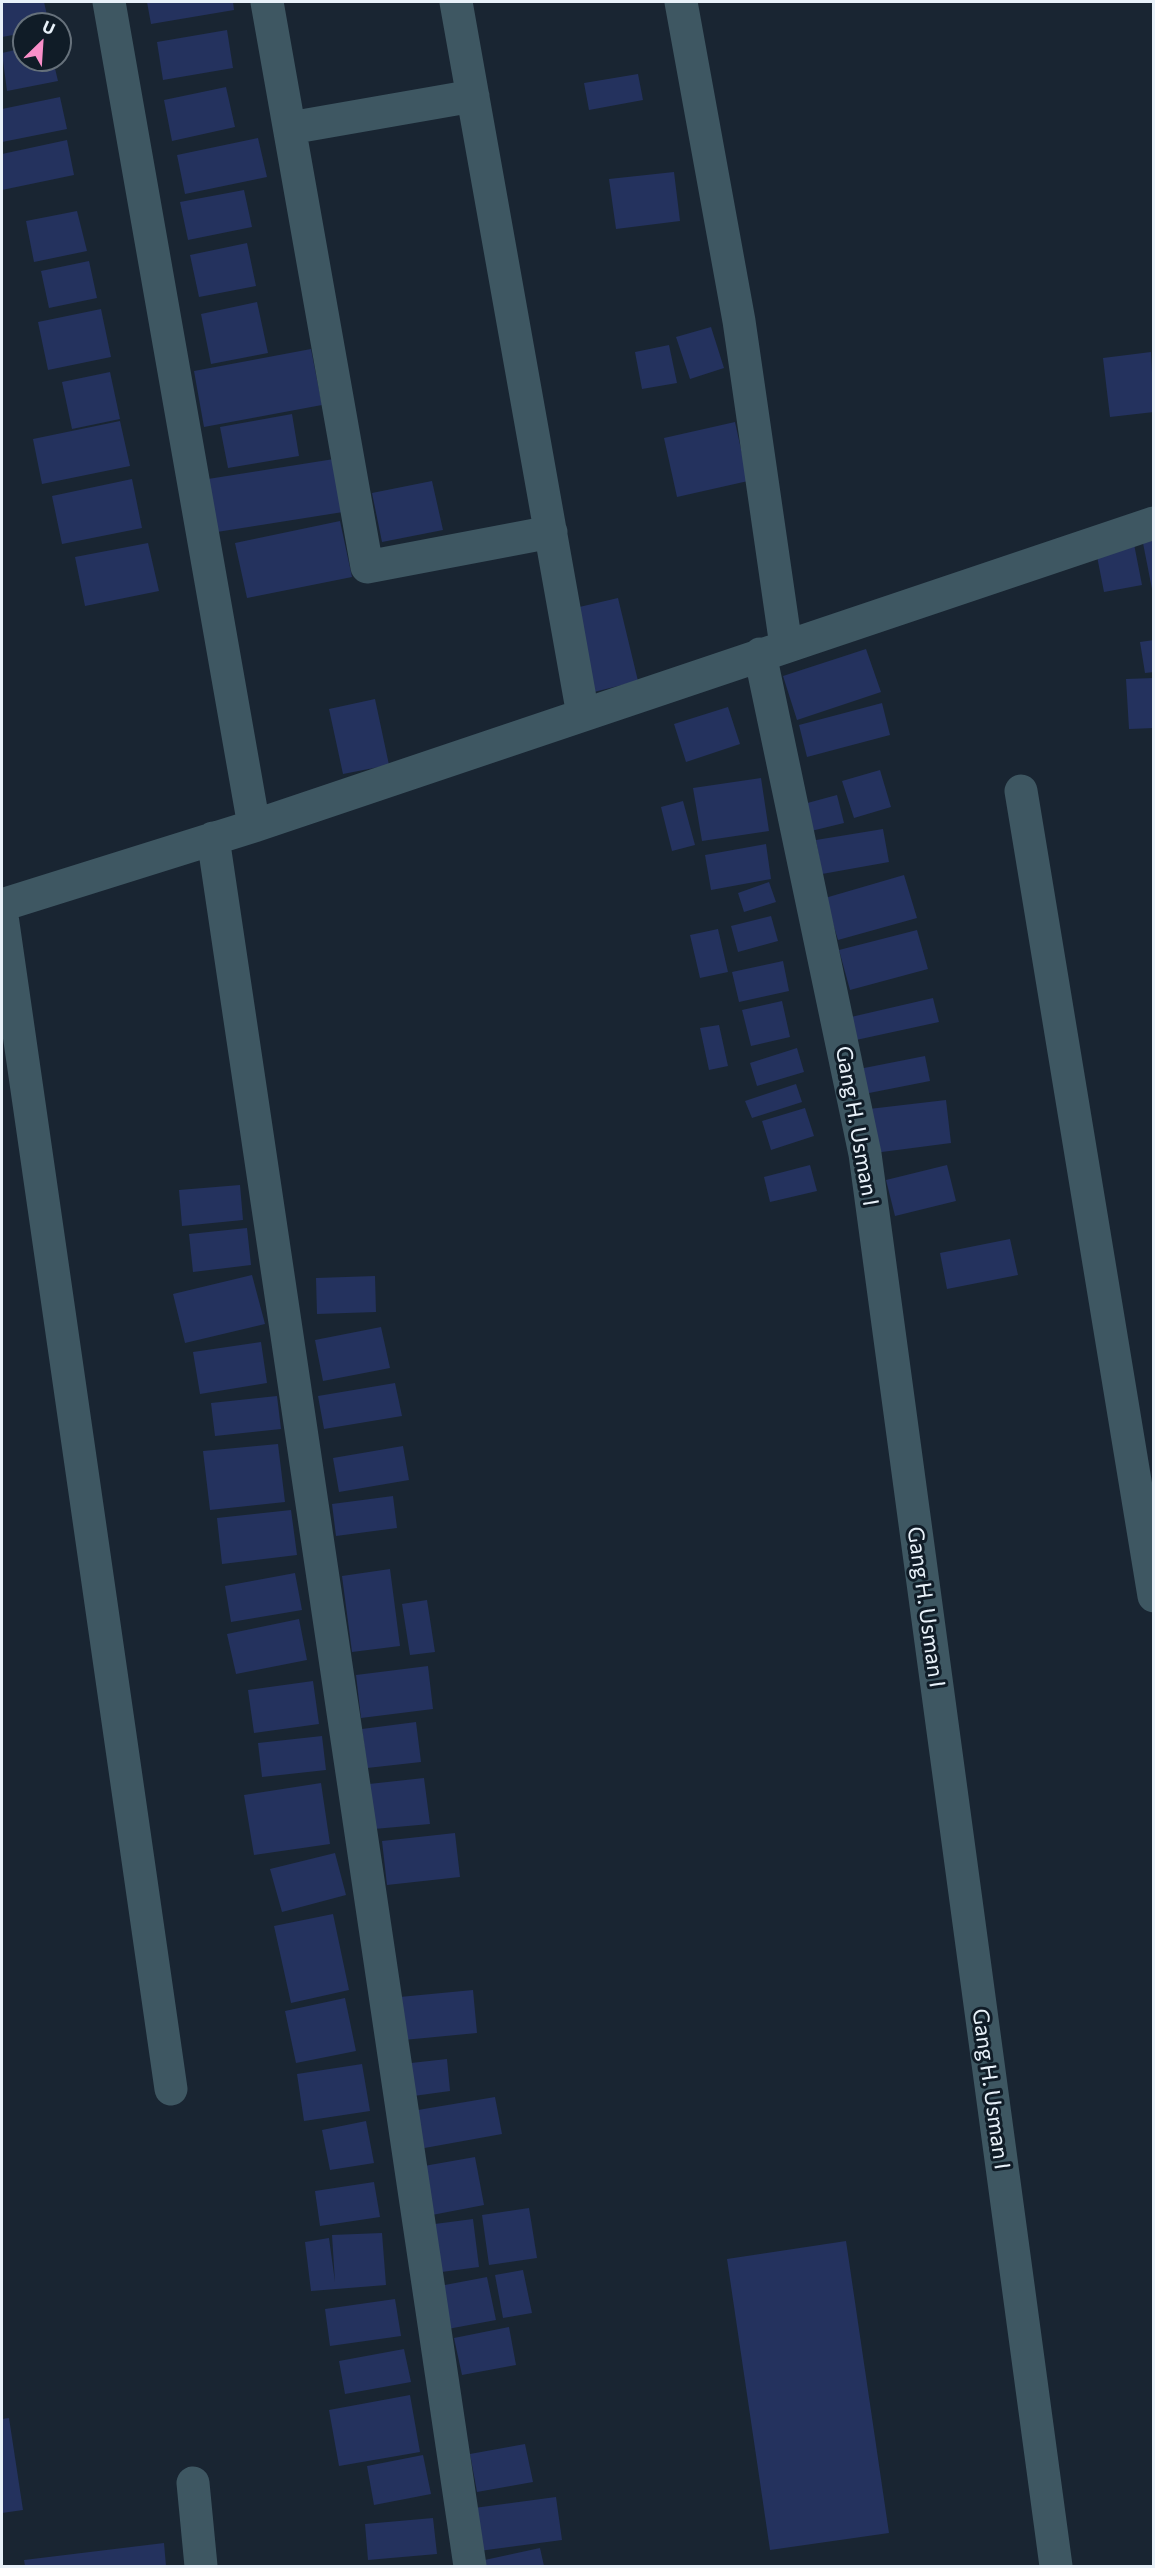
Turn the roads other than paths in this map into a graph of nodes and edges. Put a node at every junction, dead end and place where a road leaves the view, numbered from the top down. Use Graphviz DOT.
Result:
graph roads {
  1 [pos="109,2"];
  2 [pos="267,2"];
  3 [pos="456,2"];
  4 [pos="681,2"];
  5 [pos="473,96"];
  6 [pos="290,128"];
  7 [pos="1154,522"];
  8 [pos="551,532"];
  9 [pos="773,650"];
  10 [pos="583,715"];
  11 [pos="1021,791"];
  12 [pos="254,826"];
  13 [pos="213,838"];
  14 [pos="2,905"];
  15 [pos="2,916"];
  16 [pos="1154,1596"];
  17 [pos="171,2089"];
  18 [pos="193,2484"];
  19 [pos="201,2566"];
  20 [pos="470,2566"];
  21 [pos="1056,2566"];
  1 -- 12 [label="street"];
  2 -- 6 [label="street"];
  3 -- 5 [label="street"];
  4 -- 9 [label="street, Gang H. Usman I"];
  5 -- 6 [label="street"];
  5 -- 8 [label="street"];
  6 -- 8 [label="street"];
  7 -- 9 [label="street"];
  8 -- 10 [label="street"];
  9 -- 10 [label="street"];
  9 -- 21 [label="street, Gang H. Usman I"];
  10 -- 12 [label="street"];
  11 -- 16 [label="street"];
  12 -- 13 [label="street"];
  13 -- 14 [label="street"];
  13 -- 20 [label="street"];
  15 -- 17 [label="street"];
  18 -- 19 [label="street"];
}
